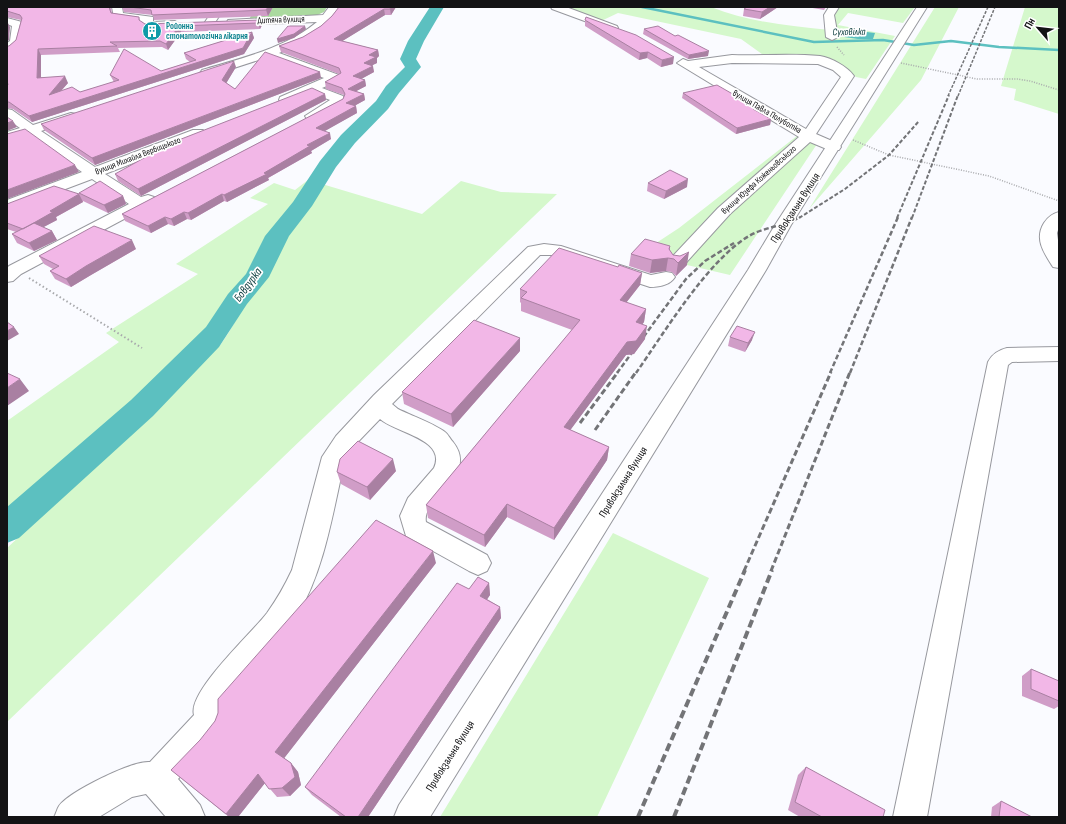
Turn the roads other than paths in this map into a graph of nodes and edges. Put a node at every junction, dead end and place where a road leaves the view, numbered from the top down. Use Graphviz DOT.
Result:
graph roads {
  1 [pos="117,7"];
  2 [pos="220,7"];
  3 [pos="556,7"];
  4 [pos="834,7"];
  5 [pos="922,7"];
  6 [pos="331,12"];
  7 [pos="7,21"];
  8 [pos="210,22"];
  9 [pos="626,33"];
  10 [pos="832,37"];
  11 [pos="7,49"];
  12 [pos="267,53"];
  13 [pos="674,58"];
  14 [pos="687,66"];
  15 [pos="193,77"];
  16 [pos="313,89"];
  17 [pos="269,106"];
  18 [pos="7,113"];
  19 [pos="82,113"];
  20 [pos="300,122"];
  21 [pos="210,128"];
  22 [pos="30,130"];
  23 [pos="808,136"];
  24 [pos="7,138"];
  25 [pos="838,141"];
  26 [pos="93,173"];
  27 [pos="161,193"];
  28 [pos="140,204"];
  29 [pos="7,206"];
  30 [pos="1059,217"];
  31 [pos="1054,246"];
  32 [pos="1059,263"];
  33 [pos="10,270"];
  34 [pos="1059,354"];
  35 [pos="381,404"];
  36 [pos="478,563"];
  37 [pos="156,779"];
  38 [pos="71,817"];
  39 [pos="188,817"];
  40 [pos="411,817"];
  41 [pos="910,817"];
  1 -- 8 [label="street, Дитяча вулиця"];
  2 -- 8 [label="street"];
  3 -- 9 [label="street"];
  4 -- 10 [label="street"];
  5 -- 25 [label="street"];
  6 -- 8 [label="street, Дитяча вулиця"];
  6 -- 12 [label="street"];
  7 -- 11 [label="street"];
  12 -- 15 [label="street"];
  12 -- 16 [label="street"];
  13 -- 14 [label="street, вулиця Павла Полуботка"];
  14 -- 23 [label="street, вулиця Павла Полуботка"];
  14 -- 23 [label="street, вулиця Павла Полуботка"];
  16 -- 17 [label="street"];
  16 -- 20 [label="street"];
  18 -- 22 [label="street"];
  19 -- 22 [label="street"];
  21 -- 26 [label="street, вулиця Михайла Вербицького"];
  22 -- 24 [label="street"];
  22 -- 26 [label="street"];
  23 -- 25 [label="street"];
  23 -- 35 [label="street, вулиця Юзефа Коженьовського"];
  25 -- 40 [label="street, Привокзальна вулиця"];
  26 -- 28 [label="street"];
  26 -- 29 [label="street, вулиця Михайла Вербицького"];
  27 -- 28 [label="street"];
  28 -- 33 [label="street"];
  30 -- 31 [label="street"];
  31 -- 32 [label="street"];
  34 -- 41 [label="street"];
  35 -- 36 [label="street"];
  35 -- 37 [label="street"];
  37 -- 38 [label="street"];
  37 -- 39 [label="street"];
}
